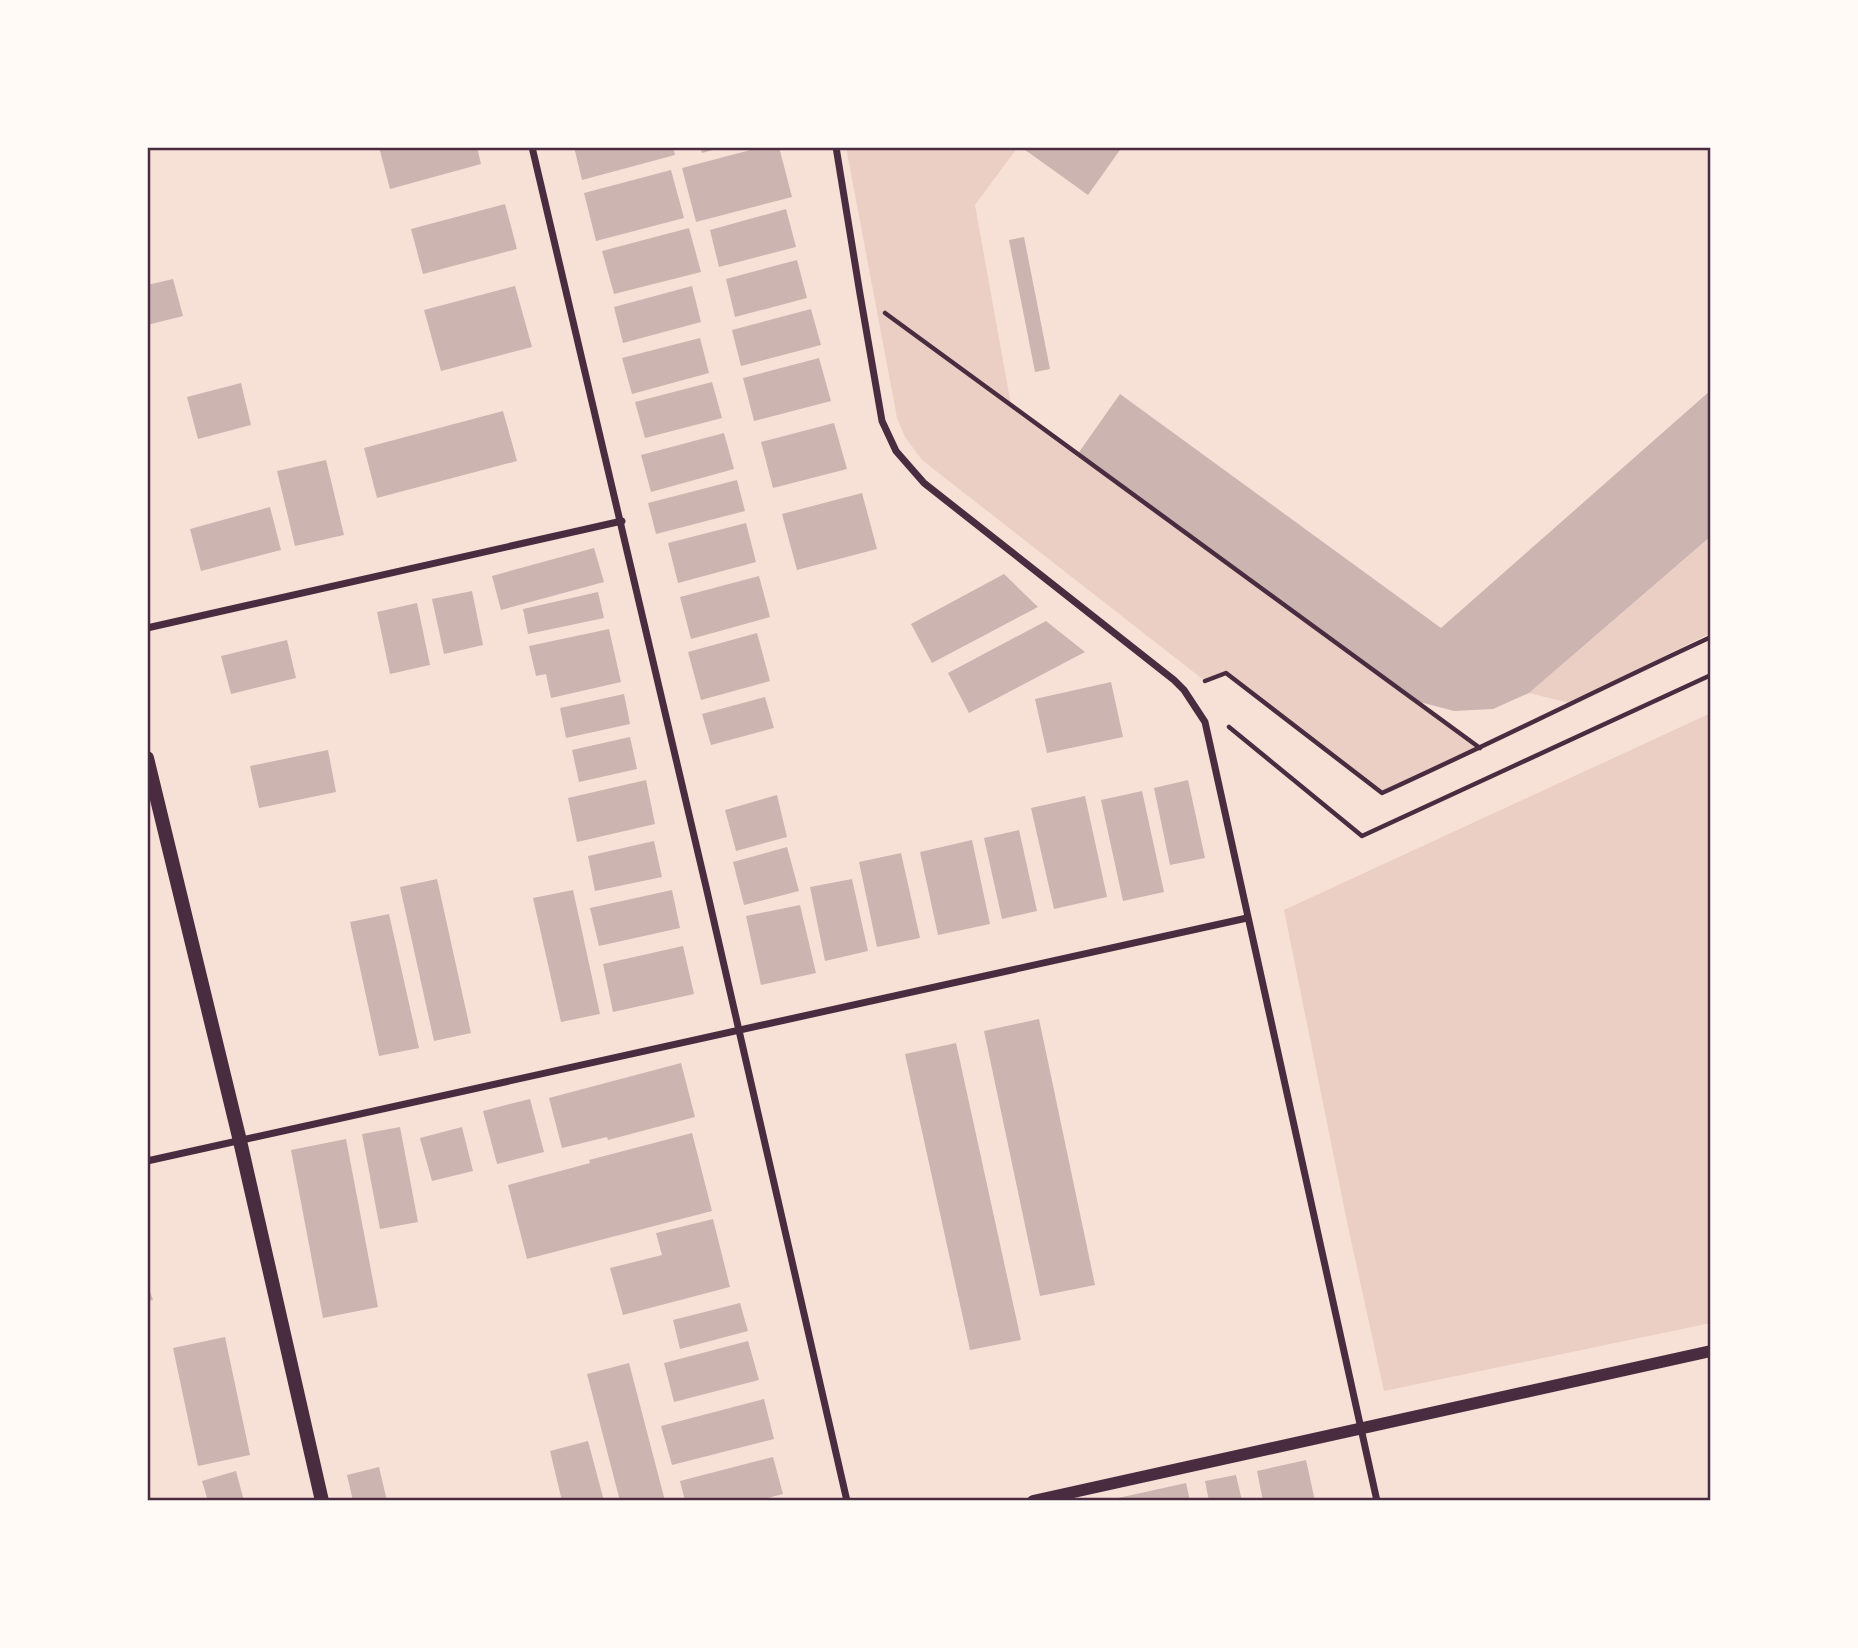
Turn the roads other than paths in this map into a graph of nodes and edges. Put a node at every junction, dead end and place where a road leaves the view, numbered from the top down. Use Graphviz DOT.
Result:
graph roads {
  1 [pos="532,147"];
  2 [pos="836,147"];
  3 [pos="622,522"];
  4 [pos="147,628"];
  5 [pos="147,758"];
  6 [pos="1247,918"];
  7 [pos="740,1030"];
  8 [pos="240,1141"];
  9 [pos="147,1161"];
  10 [pos="1711,1352"];
  11 [pos="1360,1429"];
  12 [pos="322,1501"];
  13 [pos="847,1501"];
  14 [pos="1033,1501"];
  15 [pos="1377,1501"];
  1 -- 3 [label="street"];
  2 -- 6 [label="street"];
  3 -- 4 [label="street"];
  3 -- 7 [label="street"];
  5 -- 8 [label="main road"];
  6 -- 7 [label="street"];
  6 -- 11 [label="street"];
  7 -- 8 [label="street"];
  7 -- 13 [label="street"];
  8 -- 9 [label="street"];
  8 -- 12 [label="main road"];
  10 -- 11 [label="street"];
  11 -- 14 [label="street"];
  11 -- 15 [label="street"];
}
